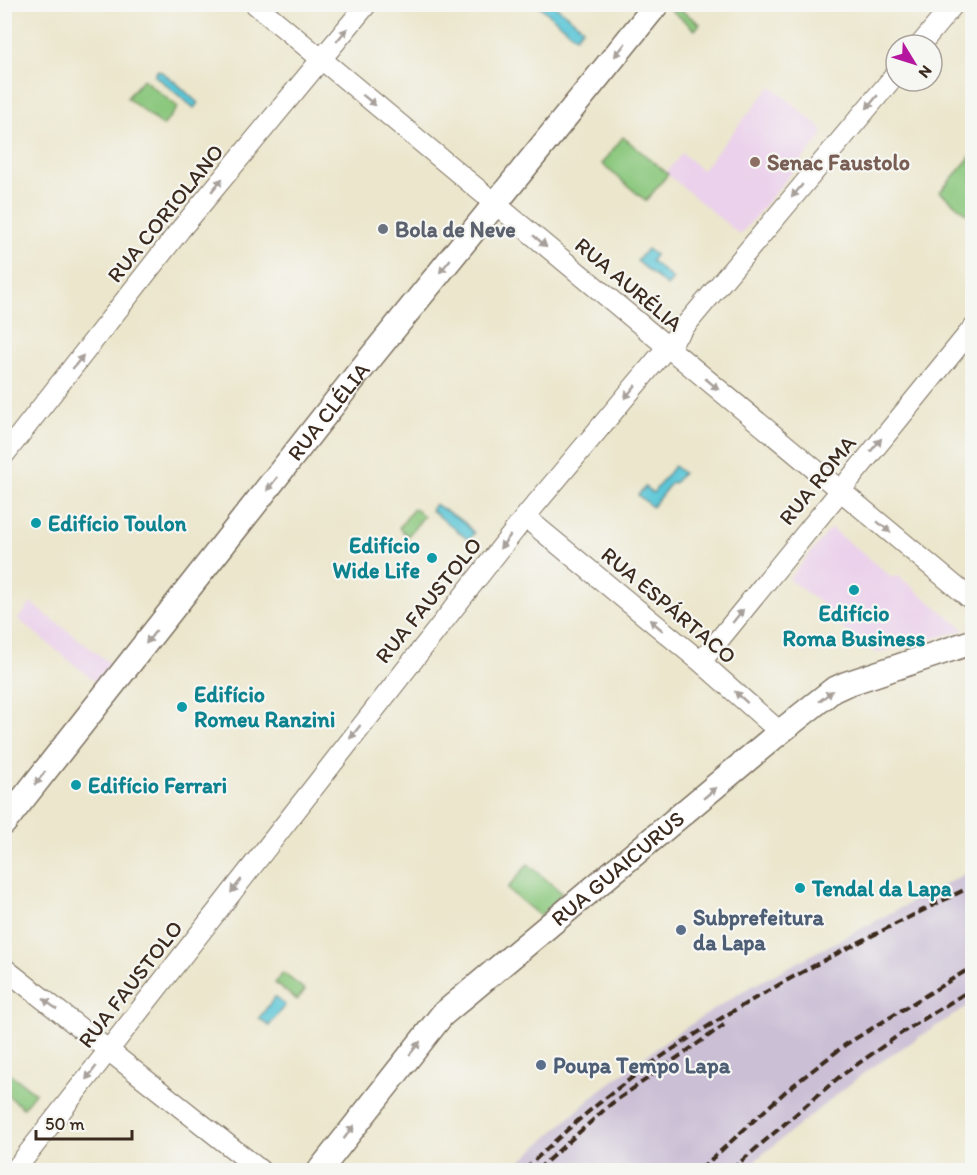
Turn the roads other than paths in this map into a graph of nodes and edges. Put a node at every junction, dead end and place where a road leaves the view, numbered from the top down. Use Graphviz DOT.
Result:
graph roads {
  1 [pos="255,4"];
  2 [pos="367,4"];
  3 [pos="657,4"];
  4 [pos="954,4"];
  5 [pos="930,33"];
  6 [pos="321,60"];
  7 [pos="884,88"];
  8 [pos="495,204"];
  9 [pos="972,329"];
  10 [pos="667,347"];
  11 [pos="4,455"];
  12 [pos="839,490"];
  13 [pos="525,517"];
  14 [pos="972,600"];
  15 [pos="972,642"];
  16 [pos="701,662"];
  17 [pos="780,732"];
  18 [pos="4,823"];
  19 [pos="4,968"];
  20 [pos="109,1050"];
  21 [pos="15,1170"];
  22 [pos="260,1170"];
  23 [pos="320,1170"];
  1 -- 6 [label="street, RUA AURÉLIA"];
  6 -- 2 [label="street, RUA CORIOLANO, one-way"];
  3 -- 8 [label="main road, RUA CLÉLIA, one-way"];
  4 -- 5 [label="street"];
  6 -- 8 [label="street, RUA AURÉLIA, one-way"];
  11 -- 6 [label="street, RUA CORIOLANO, one-way"];
  7 -- 10 [label="street, RUA FAUSTOLO, one-way"];
  8 -- 10 [label="street, RUA AURÉLIA, one-way"];
  8 -- 18 [label="main road, RUA CLÉLIA, one-way"];
  12 -- 9 [label="street, RUA ROMA, one-way"];
  10 -- 12 [label="street, RUA AURÉLIA, one-way"];
  10 -- 13 [label="street, RUA FAUSTOLO, one-way"];
  12 -- 14 [label="street, RUA AURÉLIA, one-way"];
  16 -- 12 [label="street, RUA ROMA, one-way"];
  16 -- 13 [label="street, RUA ESPÁRTACO, one-way"];
  13 -- 20 [label="street, RUA FAUSTOLO, one-way"];
  17 -- 15 [label="main road, RUA GUAICURUS, one-way"];
  17 -- 16 [label="street, RUA ESPÁRTACO, one-way"];
  23 -- 17 [label="main road, RUA GUAICURUS, one-way"];
  20 -- 19 [label="street, one-way"];
  20 -- 21 [label="street, RUA FAUSTOLO, one-way"];
  20 -- 22 [label="street"];
}
